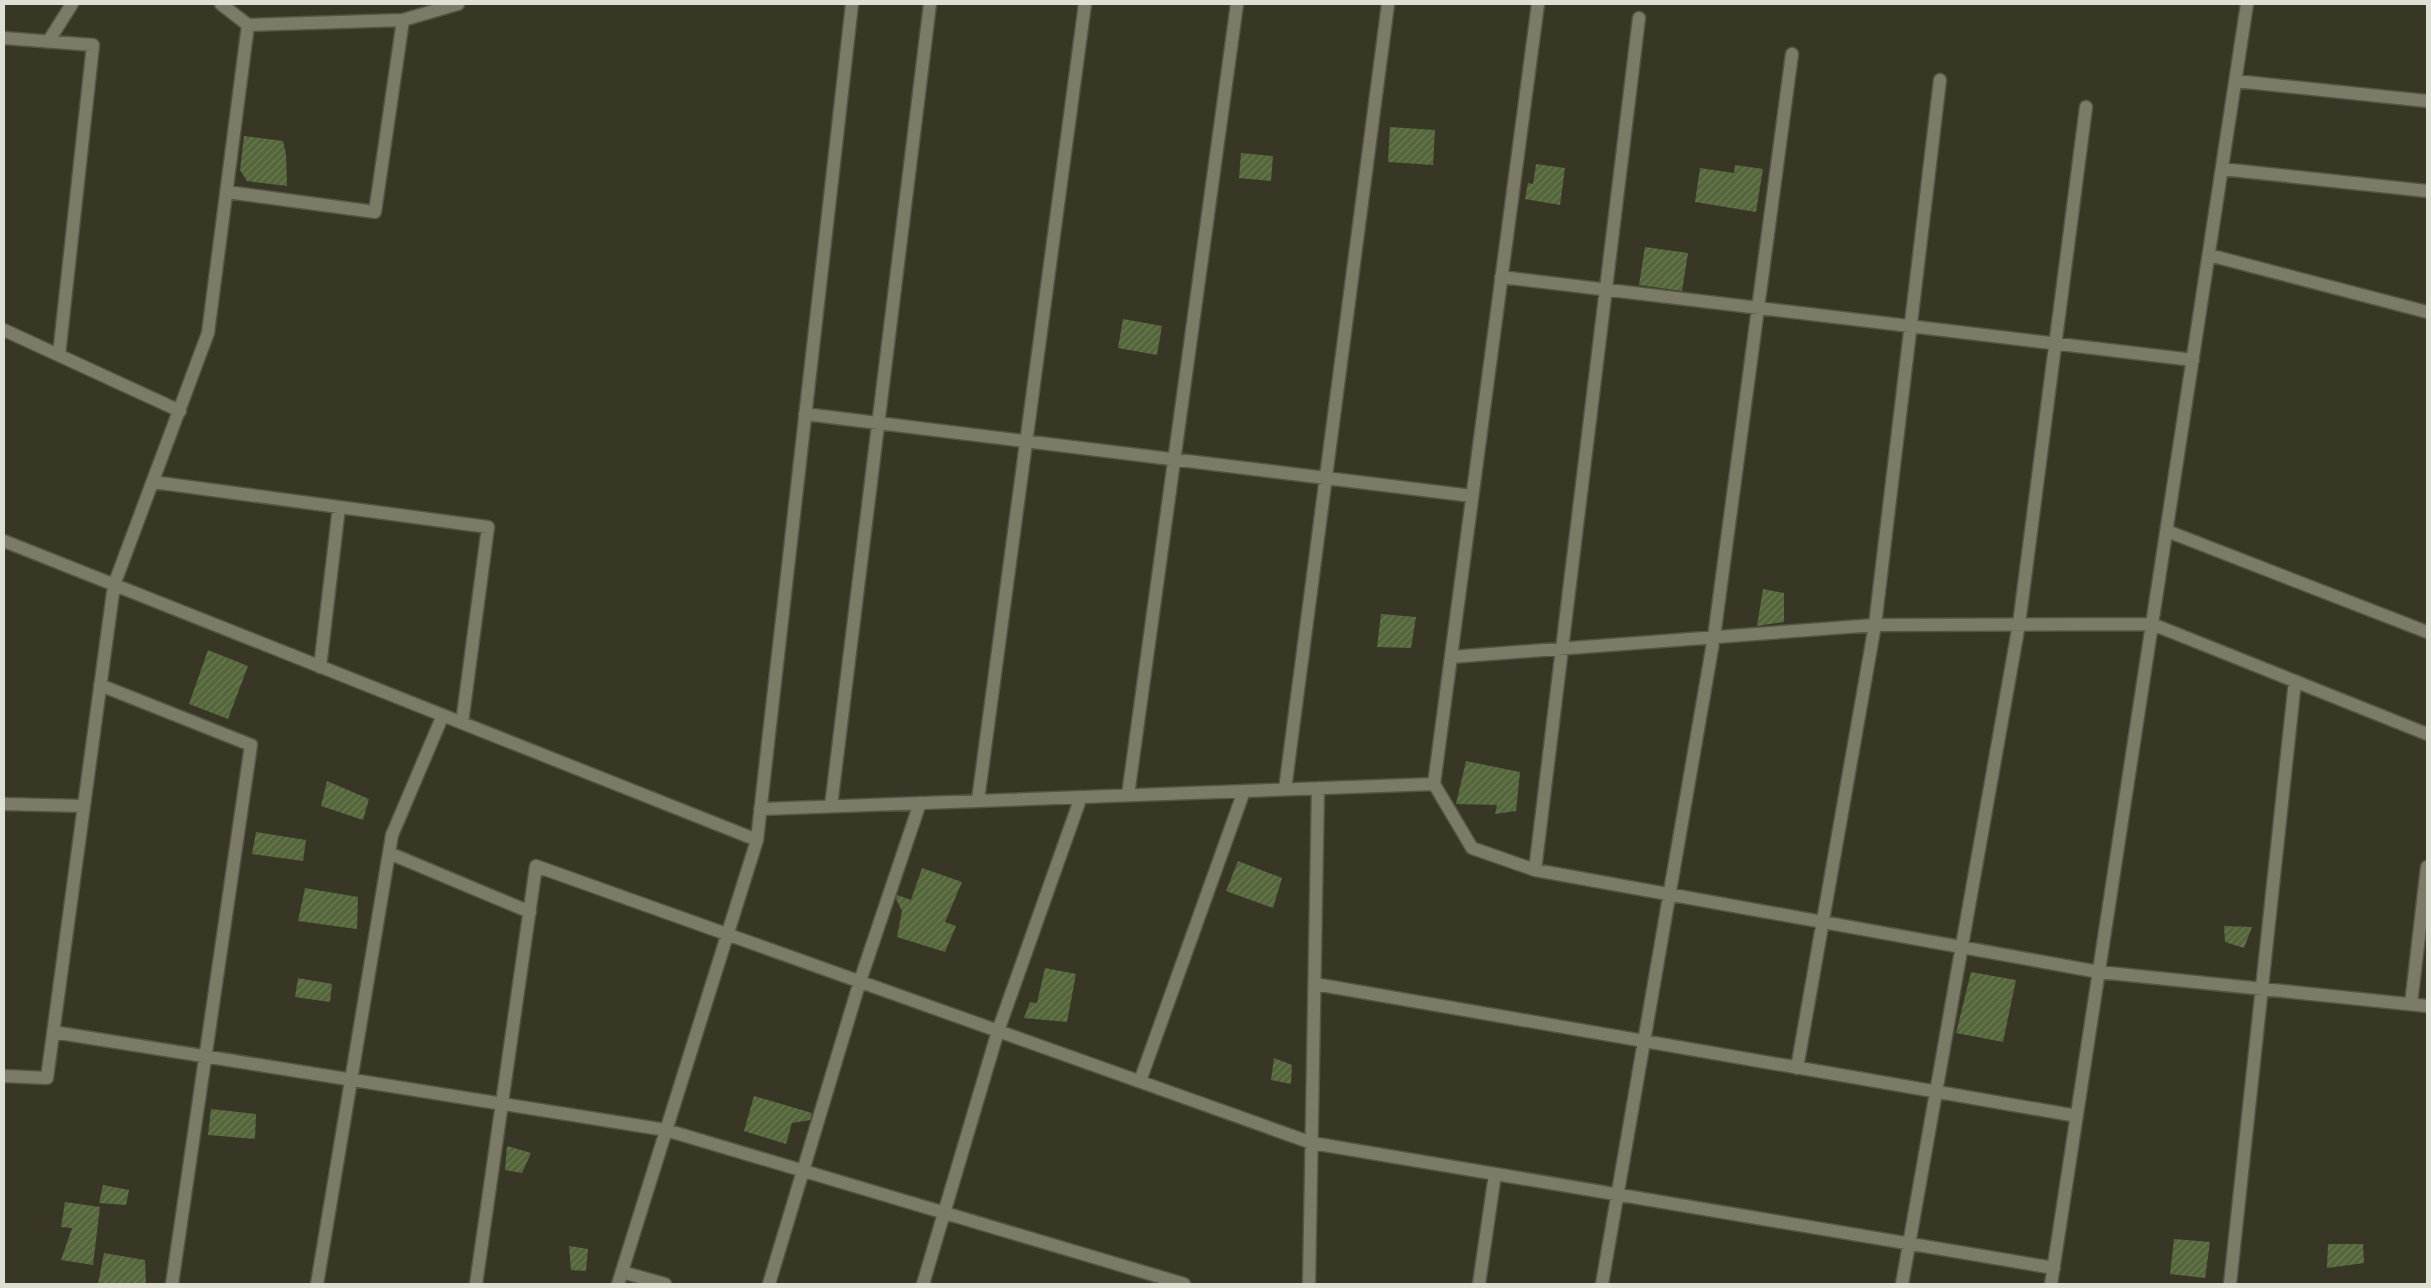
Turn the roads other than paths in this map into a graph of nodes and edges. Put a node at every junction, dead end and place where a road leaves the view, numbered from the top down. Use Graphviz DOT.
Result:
graph roads {
  1 [pos="72,4"];
  2 [pos="221,4"];
  3 [pos="458,4"];
  4 [pos="852,4"];
  5 [pos="930,4"];
  6 [pos="1085,4"];
  7 [pos="1237,4"];
  8 [pos="1388,4"];
  9 [pos="1538,4"];
  10 [pos="2248,4"];
  11 [pos="1639,18"];
  12 [pos="403,20"];
  13 [pos="248,25"];
  14 [pos="4,38"];
  15 [pos="48,42"];
  16 [pos="1792,54"];
  17 [pos="1940,80"];
  18 [pos="2236,81"];
  19 [pos="2427,101"];
  20 [pos="2086,107"];
  21 [pos="2222,169"];
  22 [pos="2427,191"];
  23 [pos="227,192"];
  24 [pos="2209,255"];
  25 [pos="1501,277"];
  26 [pos="1606,290"];
  27 [pos="1758,308"];
  28 [pos="2427,312"];
  29 [pos="1911,326"];
  30 [pos="4,330"];
  31 [pos="2055,343"];
  32 [pos="59,355"];
  33 [pos="2193,360"];
  34 [pos="180,411"];
  35 [pos="805,414"];
  36 [pos="878,423"];
  37 [pos="1026,442"];
  38 [pos="1175,460"];
  39 [pos="1326,478"];
  40 [pos="153,482"];
  41 [pos="1472,496"];
  42 [pos="339,507"];
  43 [pos="2166,531"];
  44 [pos="4,541"];
  45 [pos="114,585"];
  46 [pos="2019,624"];
  47 [pos="2152,624"];
  48 [pos="1875,626"];
  49 [pos="2427,632"];
  50 [pos="1714,637"];
  51 [pos="1562,649"];
  52 [pos="1451,657"];
  53 [pos="320,666"];
  54 [pos="2295,681"];
  55 [pos="100,685"];
  56 [pos="443,715"];
  57 [pos="462,723"];
  58 [pos="2427,734"];
  59 [pos="1434,784"];
  60 [pos="1318,788"];
  61 [pos="1285,789"];
  62 [pos="1244,791"];
  63 [pos="1128,795"];
  64 [pos="1081,797"];
  65 [pos="978,800"];
  66 [pos="920,802"];
  67 [pos="4,804"];
  68 [pos="84,806"];
  69 [pos="831,806"];
  70 [pos="760,808"];
  71 [pos="757,840"];
  72 [pos="389,853"];
  73 [pos="2427,867"];
  74 [pos="1536,870"];
  75 [pos="1669,894"];
  76 [pos="530,912"];
  77 [pos="1822,922"];
  78 [pos="728,934"];
  79 [pos="1962,947"];
  80 [pos="2099,972"];
  81 [pos="860,981"];
  82 [pos="1315,984"];
  83 [pos="2262,989"];
  84 [pos="2412,1004"];
  85 [pos="2427,1006"];
  86 [pos="998,1031"];
  87 [pos="53,1032"];
  88 [pos="1644,1041"];
  89 [pos="205,1056"];
  90 [pos="1797,1068"];
  91 [pos="4,1076"];
  92 [pos="351,1080"];
  93 [pos="1140,1081"];
  94 [pos="1936,1092"];
  95 [pos="502,1104"];
  96 [pos="2077,1116"];
  97 [pos="666,1130"];
  98 [pos="1312,1143"];
  99 [pos="803,1171"];
  100 [pos="1494,1174"];
  101 [pos="1617,1194"];
  102 [pos="944,1213"];
  103 [pos="1909,1244"];
  104 [pos="2054,1268"];
  105 [pos="620,1278"];
  106 [pos="172,1284"];
  107 [pos="317,1284"];
  108 [pos="476,1284"];
  109 [pos="665,1284"];
  110 [pos="769,1284"];
  111 [pos="923,1284"];
  112 [pos="1184,1284"];
  113 [pos="1309,1284"];
  114 [pos="1479,1284"];
  115 [pos="1602,1284"];
  116 [pos="1902,1284"];
  117 [pos="2051,1284"];
  118 [pos="2230,1284"];
  1 -- 15 [label="street"];
  2 -- 13 [label="street"];
  3 -- 12 [label="street"];
  4 -- 35 [label="street"];
  5 -- 36 [label="street"];
  6 -- 37 [label="street"];
  7 -- 38 [label="street"];
  8 -- 39 [label="street"];
  9 -- 25 [label="street"];
  10 -- 18 [label="street"];
  11 -- 26 [label="street"];
  12 -- 13 [label="street"];
  12 -- 23 [label="street"];
  13 -- 23 [label="street"];
  14 -- 15 [label="street"];
  15 -- 32 [label="street"];
  16 -- 27 [label="street"];
  17 -- 29 [label="street"];
  18 -- 19 [label="street"];
  18 -- 21 [label="street"];
  20 -- 31 [label="street"];
  21 -- 22 [label="street"];
  21 -- 24 [label="street"];
  23 -- 34 [label="street"];
  24 -- 28 [label="street"];
  24 -- 33 [label="street"];
  25 -- 26 [label="street"];
  25 -- 41 [label="street"];
  26 -- 27 [label="street"];
  26 -- 51 [label="street"];
  27 -- 29 [label="street"];
  27 -- 50 [label="street"];
  29 -- 31 [label="street"];
  29 -- 48 [label="street"];
  30 -- 32 [label="street"];
  31 -- 33 [label="street"];
  31 -- 46 [label="street"];
  32 -- 34 [label="street"];
  33 -- 43 [label="street"];
  34 -- 40 [label="street"];
  35 -- 36 [label="street"];
  35 -- 70 [label="street"];
  36 -- 37 [label="street"];
  36 -- 69 [label="street"];
  37 -- 38 [label="street"];
  37 -- 65 [label="street"];
  38 -- 39 [label="street"];
  38 -- 63 [label="street"];
  39 -- 41 [label="street"];
  39 -- 61 [label="street"];
  40 -- 42 [label="street"];
  40 -- 45 [label="street"];
  41 -- 52 [label="street"];
  42 -- 53 [label="street"];
  42 -- 57 [label="street"];
  43 -- 47 [label="street"];
  43 -- 49 [label="street"];
  44 -- 45 [label="street"];
  45 -- 53 [label="street"];
  45 -- 55 [label="street"];
  46 -- 47 [label="street"];
  46 -- 48 [label="street"];
  46 -- 79 [label="street"];
  47 -- 54 [label="street"];
  47 -- 80 [label="street"];
  48 -- 50 [label="street"];
  48 -- 77 [label="street"];
  50 -- 51 [label="street"];
  50 -- 75 [label="street"];
  51 -- 52 [label="street"];
  51 -- 74 [label="street"];
  52 -- 59 [label="street"];
  53 -- 56 [label="street"];
  54 -- 58 [label="street"];
  54 -- 83 [label="street"];
  55 -- 68 [label="street"];
  55 -- 89 [label="street"];
  56 -- 57 [label="street"];
  56 -- 72 [label="street"];
  57 -- 71 [label="street"];
  59 -- 60 [label="street"];
  59 -- 74 [label="street"];
  60 -- 61 [label="street"];
  60 -- 82 [label="street"];
  61 -- 62 [label="street"];
  62 -- 63 [label="street"];
  62 -- 93 [label="street"];
  63 -- 64 [label="street"];
  64 -- 65 [label="street"];
  64 -- 86 [label="street"];
  65 -- 66 [label="street"];
  66 -- 69 [label="street"];
  66 -- 81 [label="street"];
  67 -- 68 [label="street"];
  68 -- 87 [label="street"];
  69 -- 70 [label="street"];
  70 -- 71 [label="street"];
  71 -- 78 [label="street"];
  72 -- 76 [label="street"];
  72 -- 92 [label="street"];
  73 -- 84 [label="street"];
  74 -- 75 [label="street"];
  75 -- 77 [label="street"];
  75 -- 88 [label="street"];
  76 -- 78 [label="street"];
  76 -- 95 [label="street"];
  77 -- 79 [label="street"];
  77 -- 90 [label="street"];
  78 -- 81 [label="street"];
  78 -- 97 [label="street"];
  79 -- 80 [label="street"];
  79 -- 94 [label="street"];
  80 -- 83 [label="street"];
  80 -- 96 [label="street"];
  81 -- 86 [label="street"];
  81 -- 99 [label="street"];
  82 -- 88 [label="street"];
  82 -- 98 [label="street"];
  83 -- 84 [label="street"];
  83 -- 118 [label="street"];
  84 -- 85 [label="street"];
  86 -- 93 [label="street"];
  86 -- 102 [label="street"];
  87 -- 89 [label="street"];
  87 -- 91 [label="street"];
  88 -- 90 [label="street"];
  88 -- 101 [label="street"];
  89 -- 92 [label="street"];
  89 -- 106 [label="street"];
  90 -- 94 [label="street"];
  92 -- 95 [label="street"];
  92 -- 107 [label="street"];
  93 -- 98 [label="street"];
  94 -- 96 [label="street"];
  94 -- 103 [label="street"];
  95 -- 97 [label="street"];
  95 -- 108 [label="street"];
  96 -- 104 [label="street"];
  97 -- 99 [label="street"];
  97 -- 105 [label="street"];
  98 -- 100 [label="street"];
  98 -- 113 [label="street"];
  99 -- 102 [label="street"];
  99 -- 110 [label="street"];
  100 -- 101 [label="street"];
  100 -- 114 [label="street"];
  101 -- 103 [label="street"];
  101 -- 115 [label="street"];
  102 -- 111 [label="street"];
  102 -- 112 [label="street"];
  103 -- 104 [label="street"];
  103 -- 116 [label="street"];
  104 -- 117 [label="street"];
  105 -- 109 [label="street"];
}
